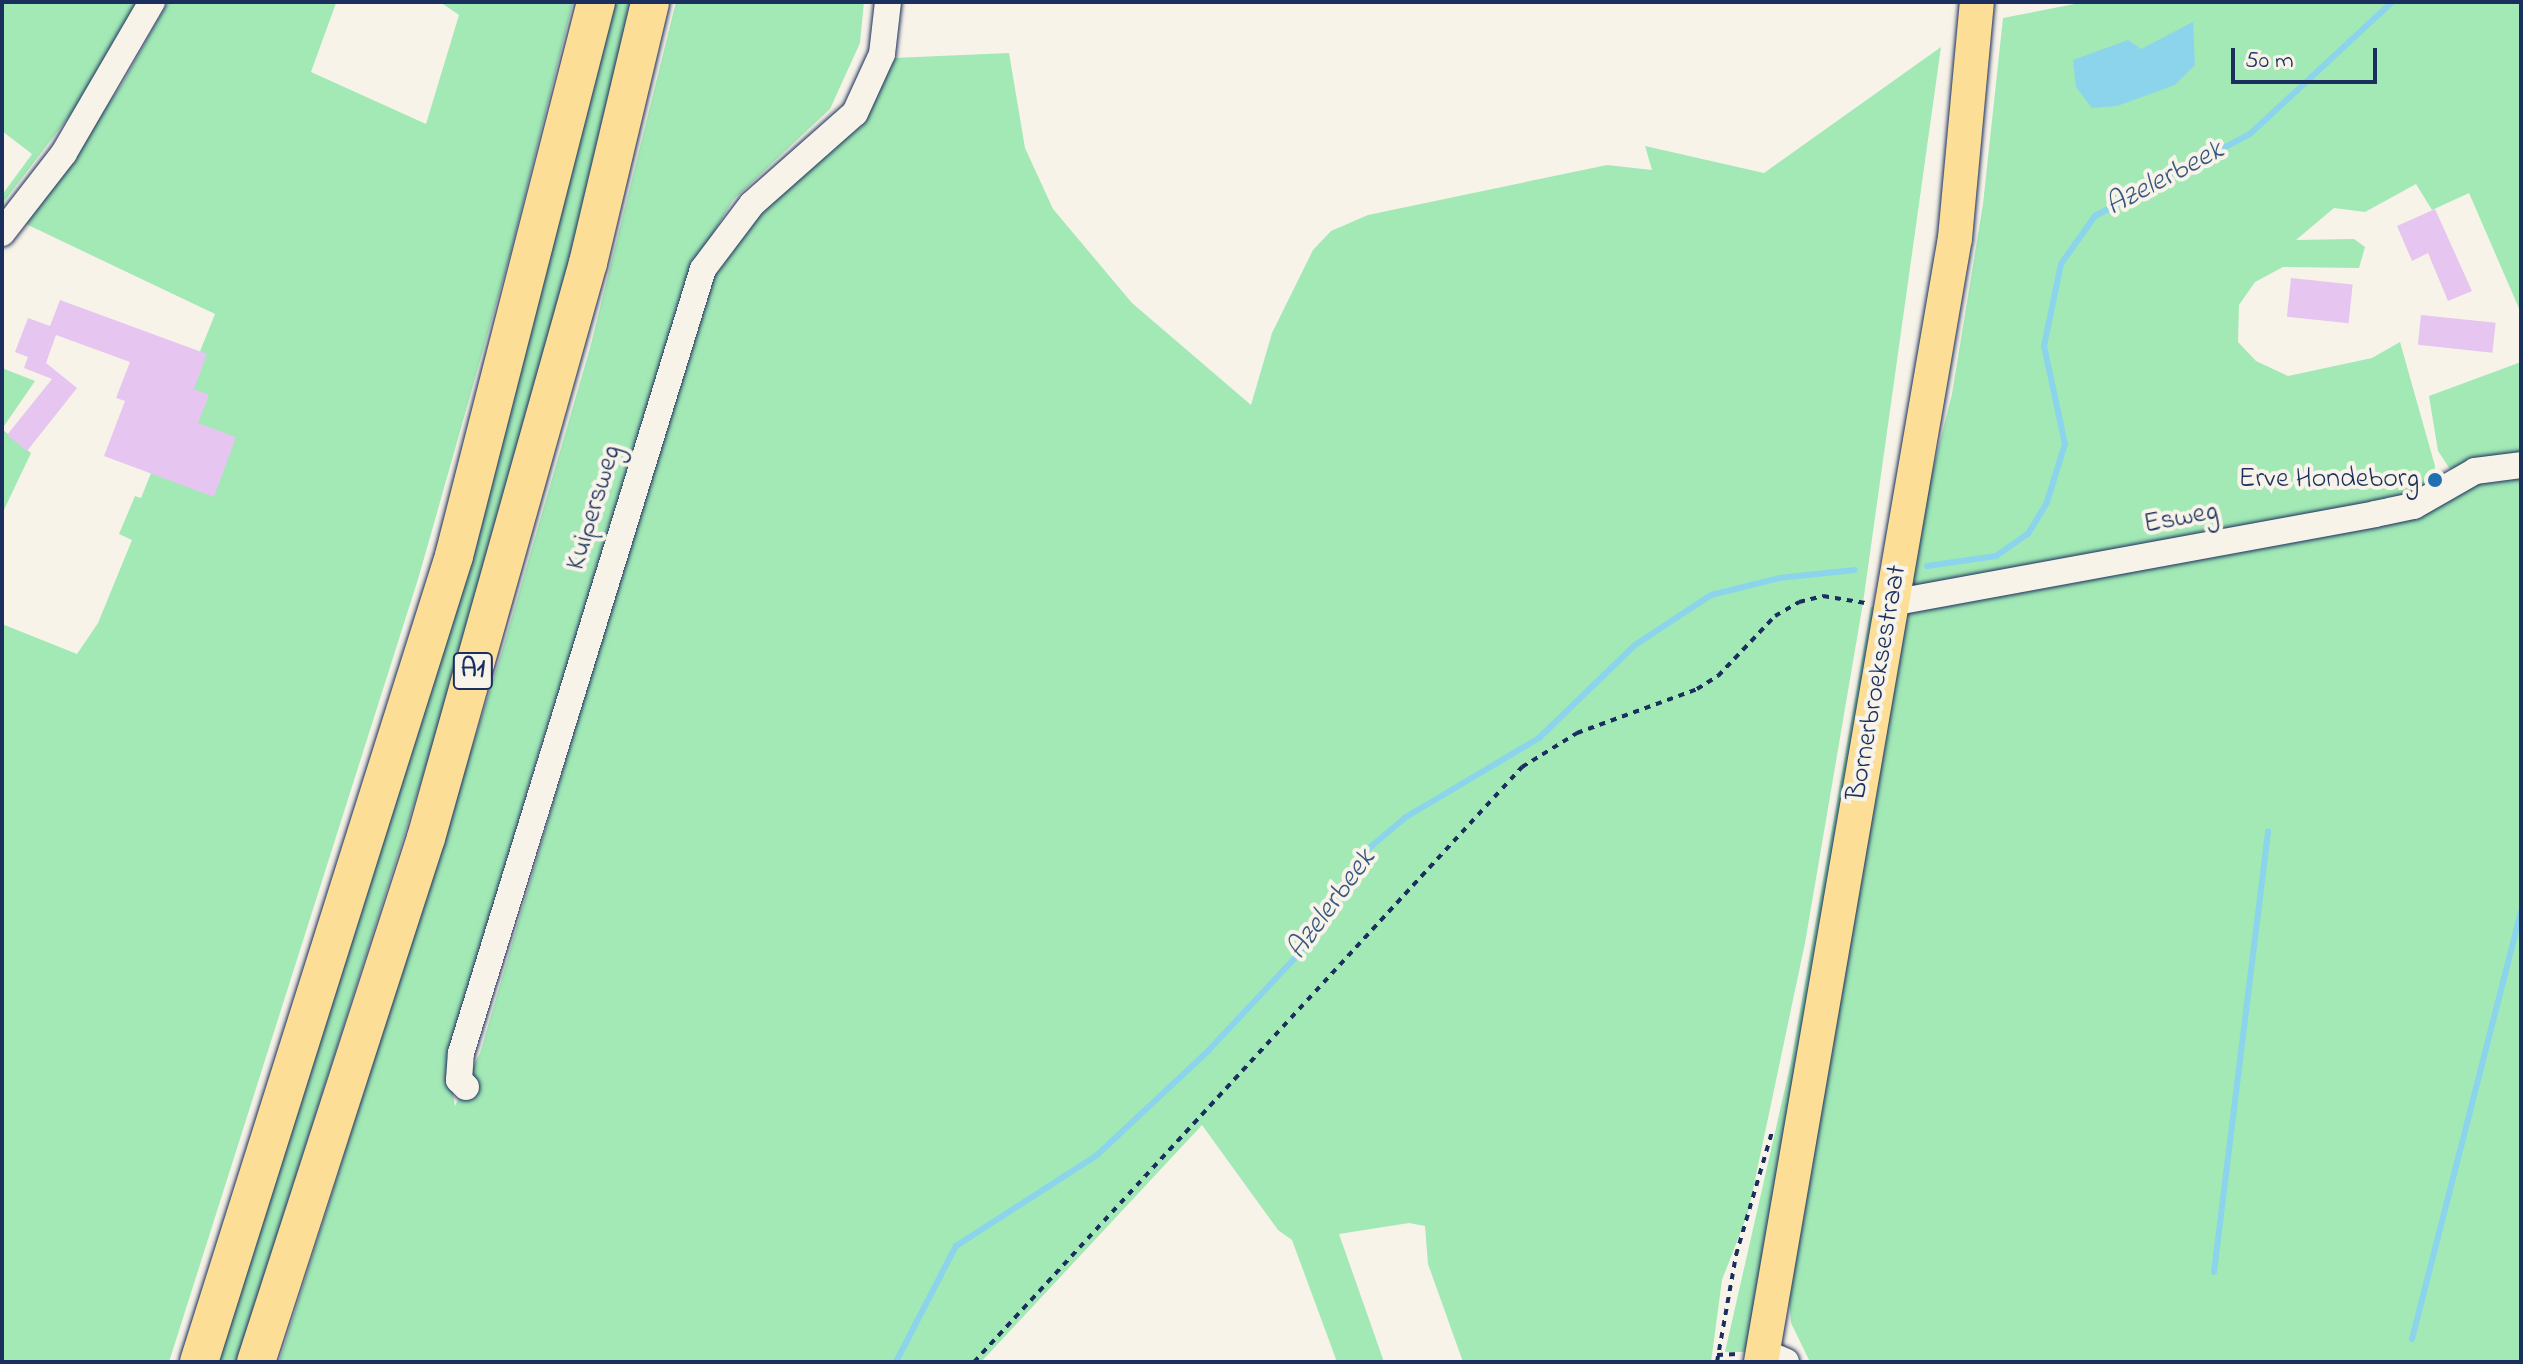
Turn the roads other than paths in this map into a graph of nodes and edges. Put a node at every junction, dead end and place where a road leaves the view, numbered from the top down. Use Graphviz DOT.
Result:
graph roads {
  1 [pos="152,2"];
  2 [pos="596,2"];
  3 [pos="650,2"];
  4 [pos="888,2"];
  5 [pos="1977,2"];
  6 [pos="2,233"];
  7 [pos="2521,465"];
  8 [pos="1874,608"];
  9 [pos="466,1087"];
  10 [pos="1770,1359"];
  11 [pos="199,1362"];
  12 [pos="256,1362"];
  1 -- 6 [label="street"];
  2 -- 11 [label="highway, A1"];
  3 -- 12 [label="highway, A1"];
  4 -- 9 [label="street, Kuipersweg"];
  5 -- 8 [label="main road, Bornerbroeksestraat"];
  7 -- 8 [label="street, Esweg"];
  8 -- 10 [label="main road, Bornerbroeksestraat"];
}
